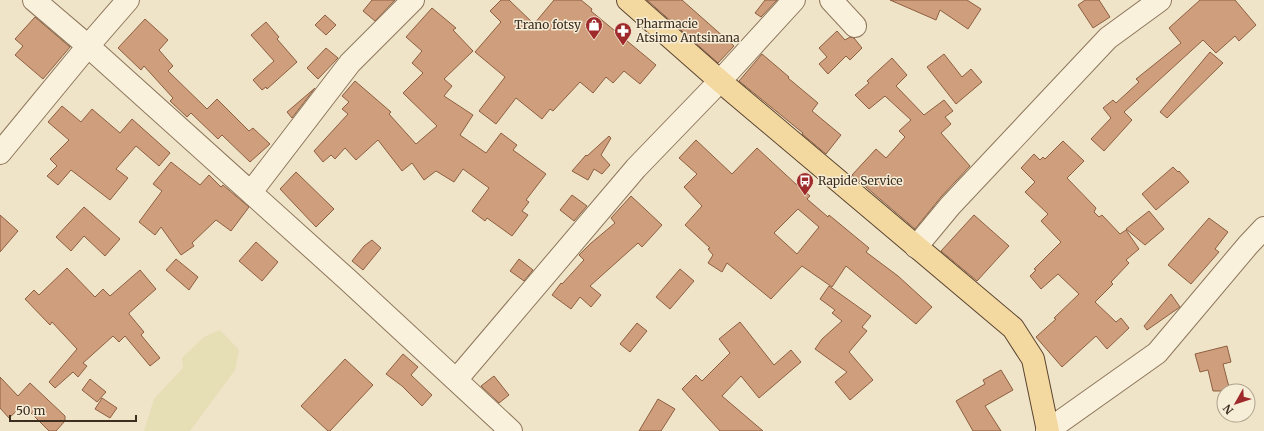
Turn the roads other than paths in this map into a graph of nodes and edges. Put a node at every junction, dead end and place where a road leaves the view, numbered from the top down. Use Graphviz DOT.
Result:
graph roads {
  1 [pos="34,0"];
  2 [pos="128,0"];
  3 [pos="413,0"];
  4 [pos="628,0"];
  5 [pos="794,0"];
  6 [pos="830,0"];
  7 [pos="1160,0"];
  8 [pos="855,26"];
  9 [pos="88,46"];
  10 [pos="720,81"];
  11 [pos="0,153"];
  12 [pos="251,192"];
  13 [pos="1264,228"];
  14 [pos="916,246"];
  15 [pos="456,380"];
  16 [pos="511,431"];
  17 [pos="1047,431"];
  1 -- 9 [label="street"];
  2 -- 9 [label="street"];
  3 -- 12 [label="street"];
  4 -- 10 [label="main road"];
  5 -- 10 [label="street"];
  6 -- 8 [label="street"];
  7 -- 14 [label="street"];
  9 -- 11 [label="street"];
  9 -- 12 [label="street"];
  10 -- 14 [label="main road"];
  10 -- 15 [label="street"];
  12 -- 15 [label="street"];
  13 -- 17 [label="street"];
  14 -- 17 [label="main road"];
  15 -- 16 [label="street"];
}
